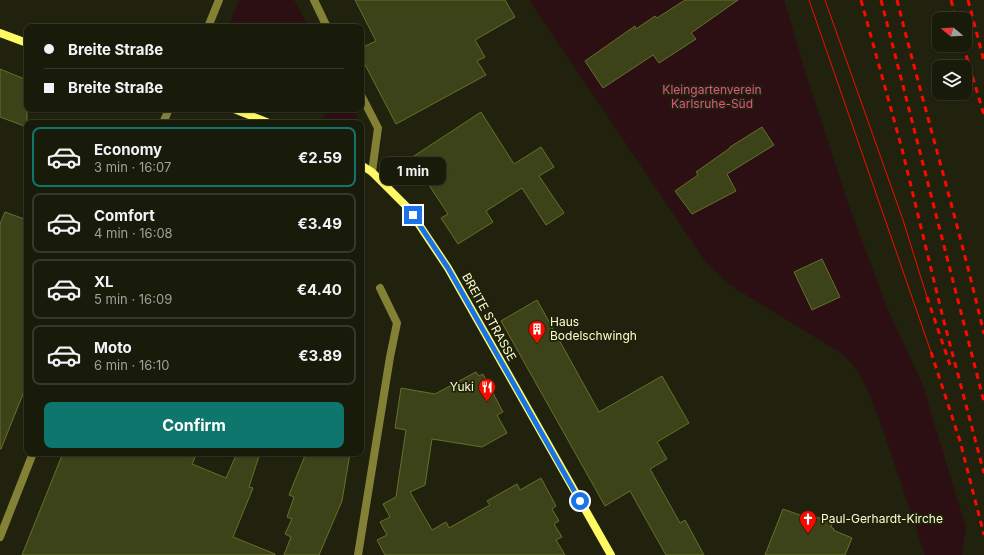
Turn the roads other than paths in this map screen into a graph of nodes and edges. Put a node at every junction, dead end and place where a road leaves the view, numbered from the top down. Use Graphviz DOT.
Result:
graph roads {
  1 [pos="219,0"];
  2 [pos="314,0"];
  3 [pos="209,24"];
  4 [pos="326,24"];
  5 [pos="0,33"];
  6 [pos="24,42"];
  7 [pos="364,101"];
  8 [pos="242,112"];
  9 [pos="262,120"];
  10 [pos="364,167"];
  11 [pos="372,172"];
  12 [pos="380,288"];
  13 [pos="32,456"];
  14 [pos="0,537"];
  15 [pos="358,555"];
  16 [pos="611,555"];
  1 -- 3 [label="street"];
  2 -- 4 [label="street"];
  5 -- 6 [label="street"];
  7 -- 11 [label="street"];
  8 -- 9 [label="street"];
  10 -- 11 [label="street, BREITE STRASSE"];
  11 -- 16 [label="street, BREITE STRASSE"];
  12 -- 15 [label="street"];
  13 -- 14 [label="street"];
}
